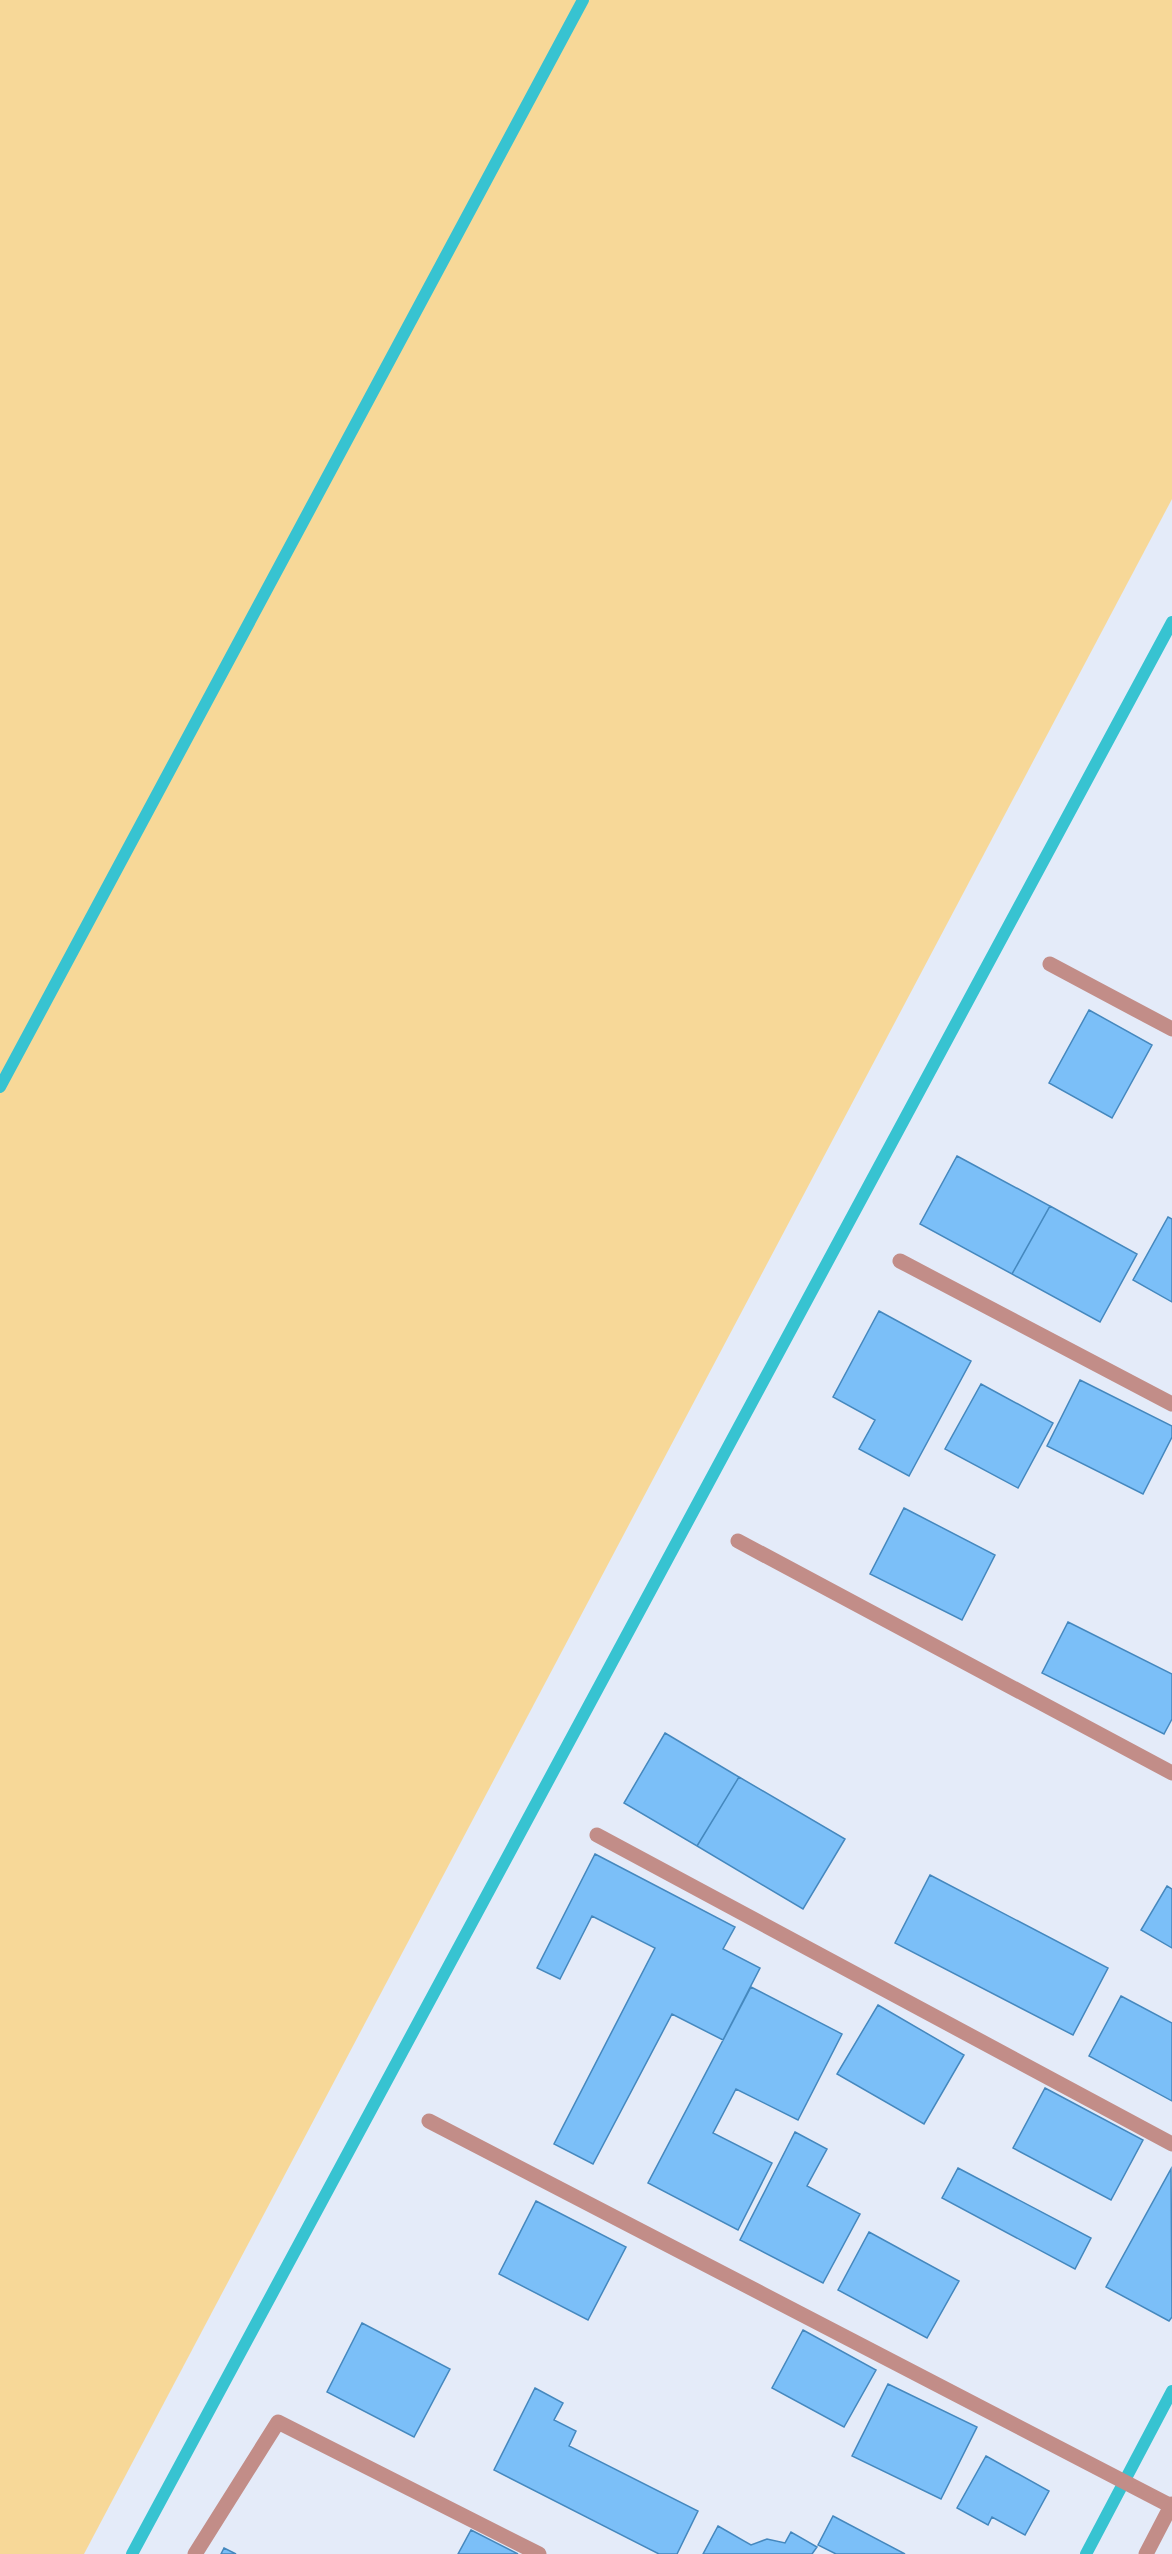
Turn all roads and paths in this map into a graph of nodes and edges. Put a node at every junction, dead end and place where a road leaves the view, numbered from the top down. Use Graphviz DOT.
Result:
graph roads {
  1 [pos="1050,964"];
  2 [pos="1172,1029"];
  3 [pos="900,1261"];
  4 [pos="1172,1404"];
  5 [pos="738,1542"];
  6 [pos="1172,1773"];
  7 [pos="597,1835"];
  8 [pos="429,2121"];
  9 [pos="1172,2145"];
  10 [pos="1172,2505"];
  11 [pos="195,2554"];
  12 [pos="539,2554"];
  13 [pos="1146,2554"];
  1 -- 2 [label="street"];
  3 -- 4 [label="street"];
  5 -- 6 [label="street"];
  7 -- 9 [label="street"];
  8 -- 10 [label="street"];
  10 -- 13 [label="street"];
  11 -- 12 [label="street"];
}
